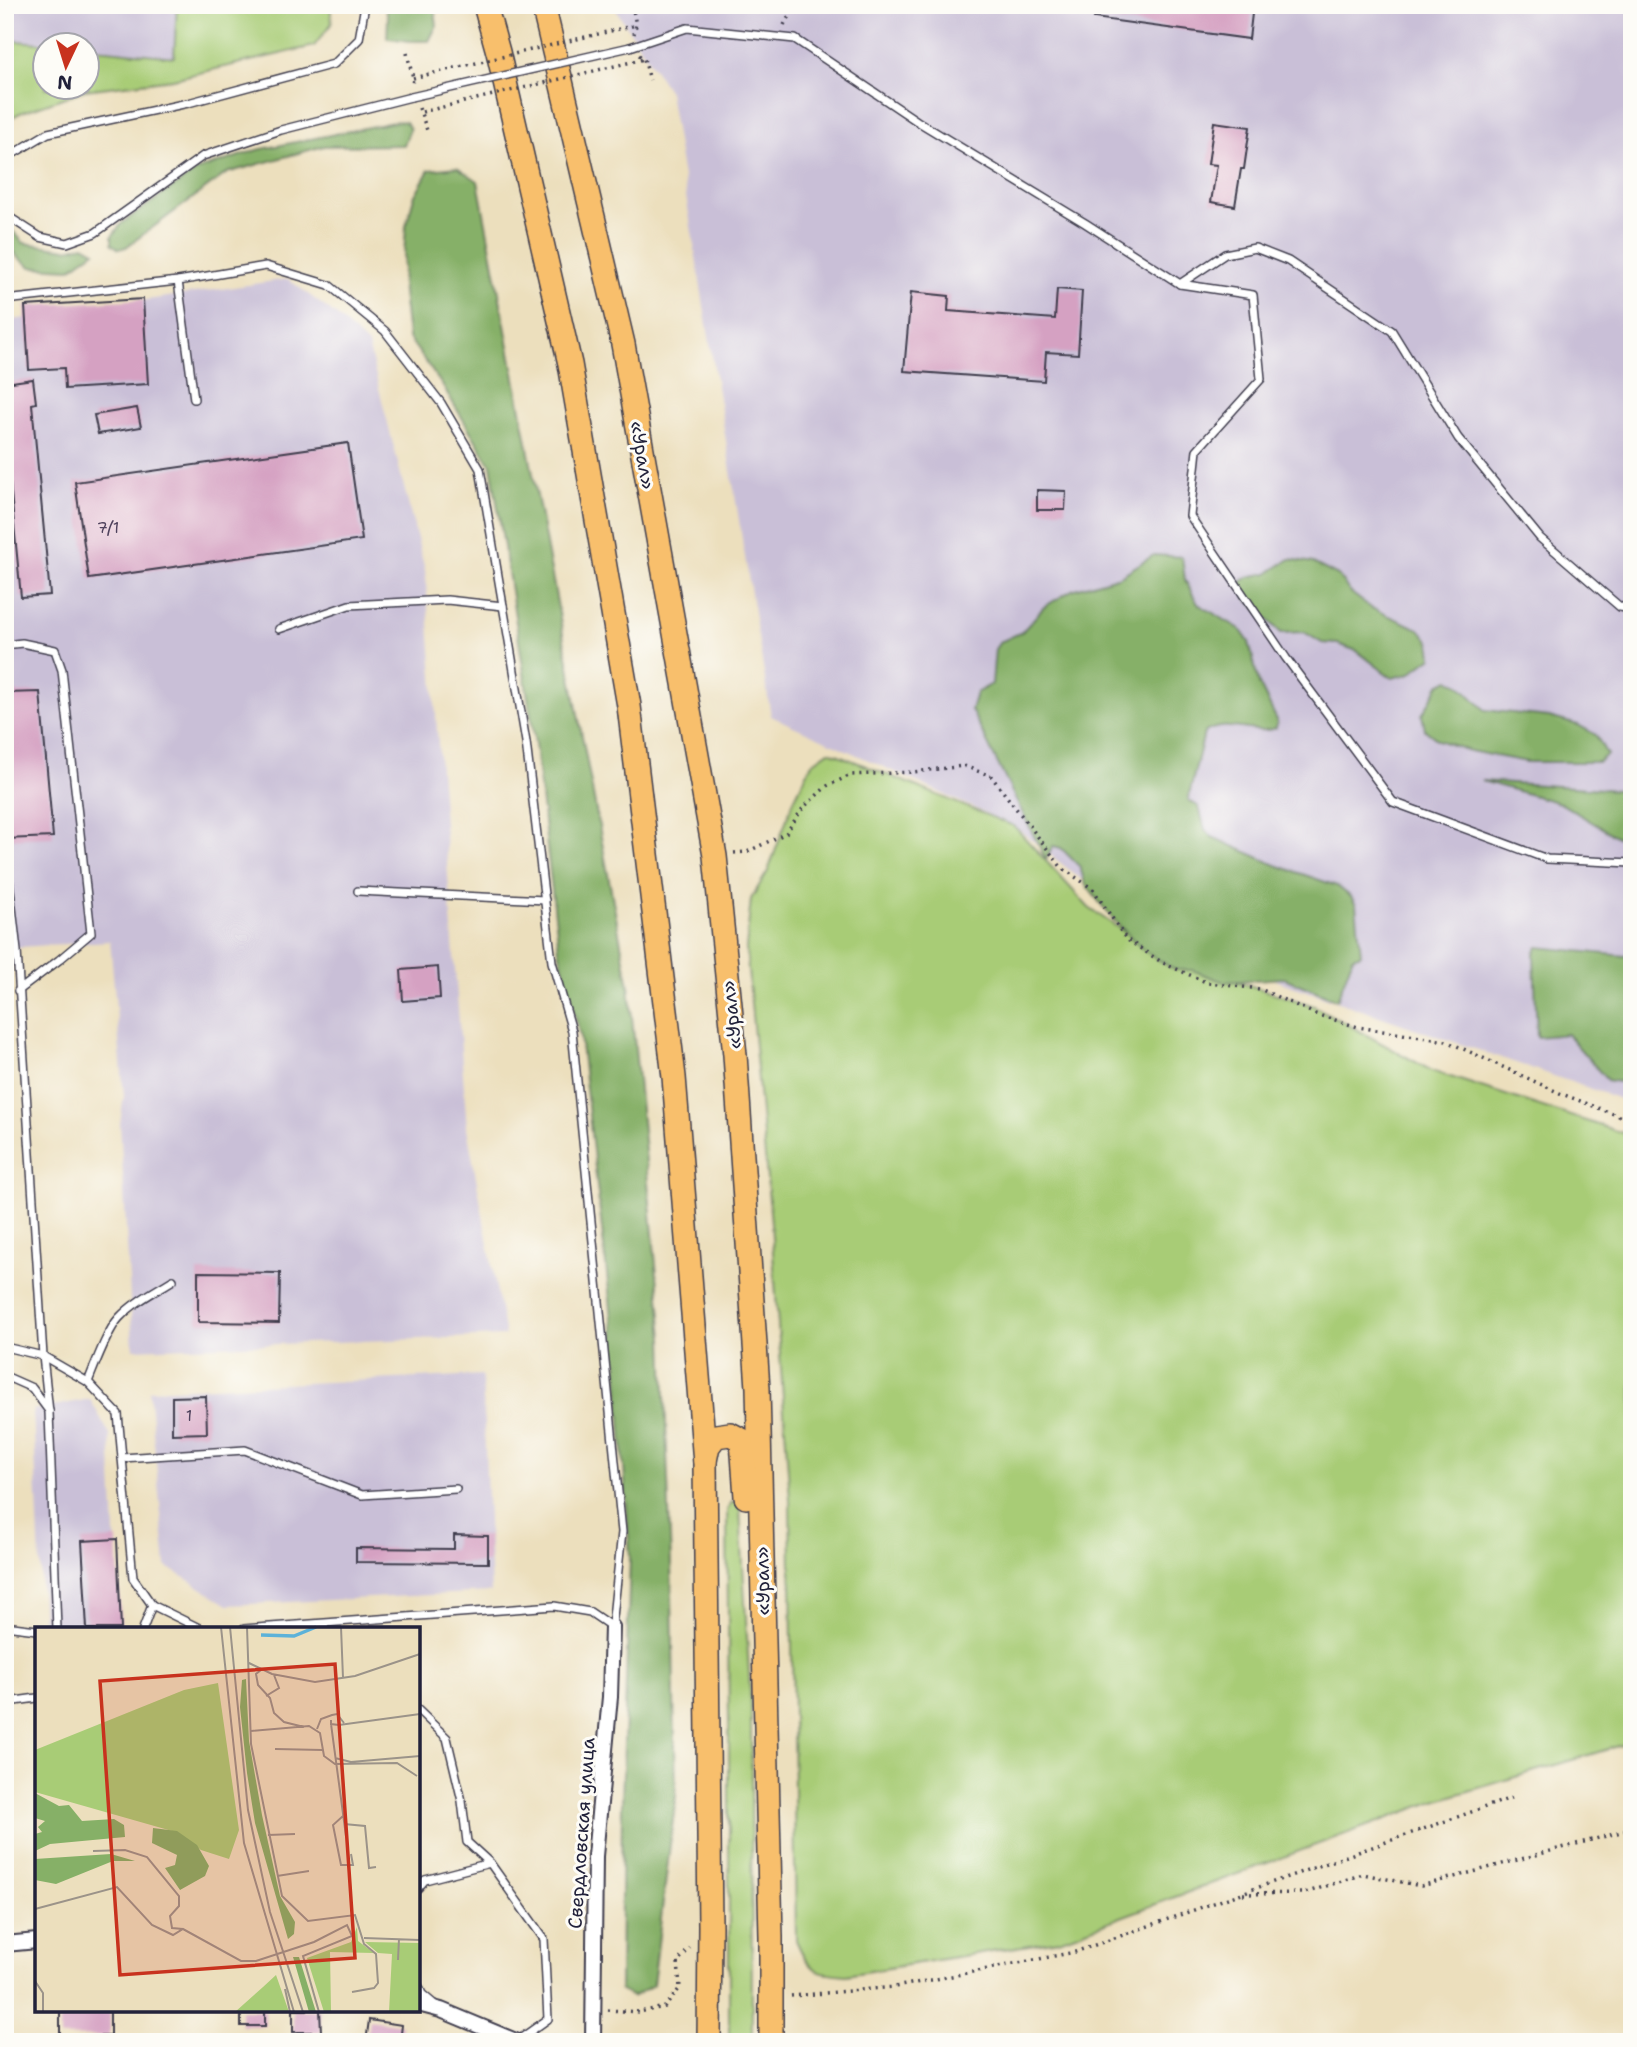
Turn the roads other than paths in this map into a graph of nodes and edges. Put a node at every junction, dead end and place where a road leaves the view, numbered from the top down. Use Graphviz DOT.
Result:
graph roads {
  1 [pos="365,5"];
  2 [pos="485,5"];
  3 [pos="543,5"];
  4 [pos="5,170"];
  5 [pos="5,198"];
  6 [pos="178,281"];
  7 [pos="1180,284"];
  8 [pos="5,300"];
  9 [pos="194,399"];
  10 [pos="503,606"];
  11 [pos="1632,609"];
  12 [pos="279,629"];
  13 [pos="5,645"];
  14 [pos="6,854"];
  15 [pos="1632,863"];
  16 [pos="358,891"];
  17 [pos="545,900"];
  18 [pos="5,935"];
  19 [pos="15,935"];
  20 [pos="18,990"];
  21 [pos="173,1280"];
  22 [pos="5,1347"];
  23 [pos="43,1356"];
  24 [pos="5,1376"];
  25 [pos="88,1382"];
  26 [pos="49,1412"];
  27 [pos="122,1458"];
  28 [pos="705,1463"];
  29 [pos="456,1489"];
  30 [pos="762,1545"];
  31 [pos="152,1605"];
  32 [pos="5,1626"];
  33 [pos="57,1627"];
  34 [pos="144,1627"];
  35 [pos="197,1627"];
  36 [pos="271,1627"];
  37 [pos="612,1627"];
  38 [pos="35,1630"];
  39 [pos="5,1698"];
  40 [pos="35,1698"];
  41 [pos="420,1712"];
  42 [pos="491,1863"];
  43 [pos="420,1886"];
  44 [pos="35,1941"];
  45 [pos="5,1944"];
  46 [pos="420,1990"];
  47 [pos="420,2005"];
  48 [pos="440,2010"];
  49 [pos="518,2041"];
  50 [pos="593,2042"];
  51 [pos="709,2042"];
  52 [pos="771,2042"];
  1 -- 4 [label="lane"];
  2 -- 28 [label="main road"];
  3 -- 30 [label="main road, «Урал»"];
  5 -- 7 [label="lane, bridge"];
  6 -- 8 [label="lane"];
  6 -- 9 [label="lane"];
  6 -- 10 [label="lane"];
  7 -- 11 [label="lane"];
  7 -- 15 [label="lane"];
  10 -- 12 [label="lane"];
  10 -- 17 [label="lane"];
  13 -- 20 [label="lane"];
  14 -- 19 [label="lane"];
  16 -- 17 [label="lane"];
  17 -- 37 [label="lane"];
  18 -- 19 [label="lane"];
  19 -- 20 [label="lane"];
  20 -- 23 [label="lane"];
  21 -- 25 [label="lane"];
  22 -- 23 [label="lane"];
  23 -- 25 [label="lane"];
  23 -- 26 [label="lane"];
  24 -- 26 [label="lane"];
  25 -- 27 [label="lane"];
  26 -- 33 [label="lane"];
  27 -- 29 [label="lane"];
  27 -- 31 [label="lane"];
  28 -- 30 [label="main road"];
  28 -- 51 [label="main road"];
  30 -- 52 [label="main road, «Урал»"];
  31 -- 34 [label="lane"];
  31 -- 35 [label="lane"];
  32 -- 38 [label="lane"];
  36 -- 37 [label="lane"];
  37 -- 50 [label="street, Свердловская улица"];
  39 -- 40 [label="lane"];
  41 -- 42 [label="lane"];
  42 -- 43 [label="lane"];
  42 -- 49 [label="lane"];
  44 -- 45 [label="street"];
  46 -- 48 [label="lane"];
  47 -- 48 [label="street"];
  48 -- 49 [label="street"];
}
